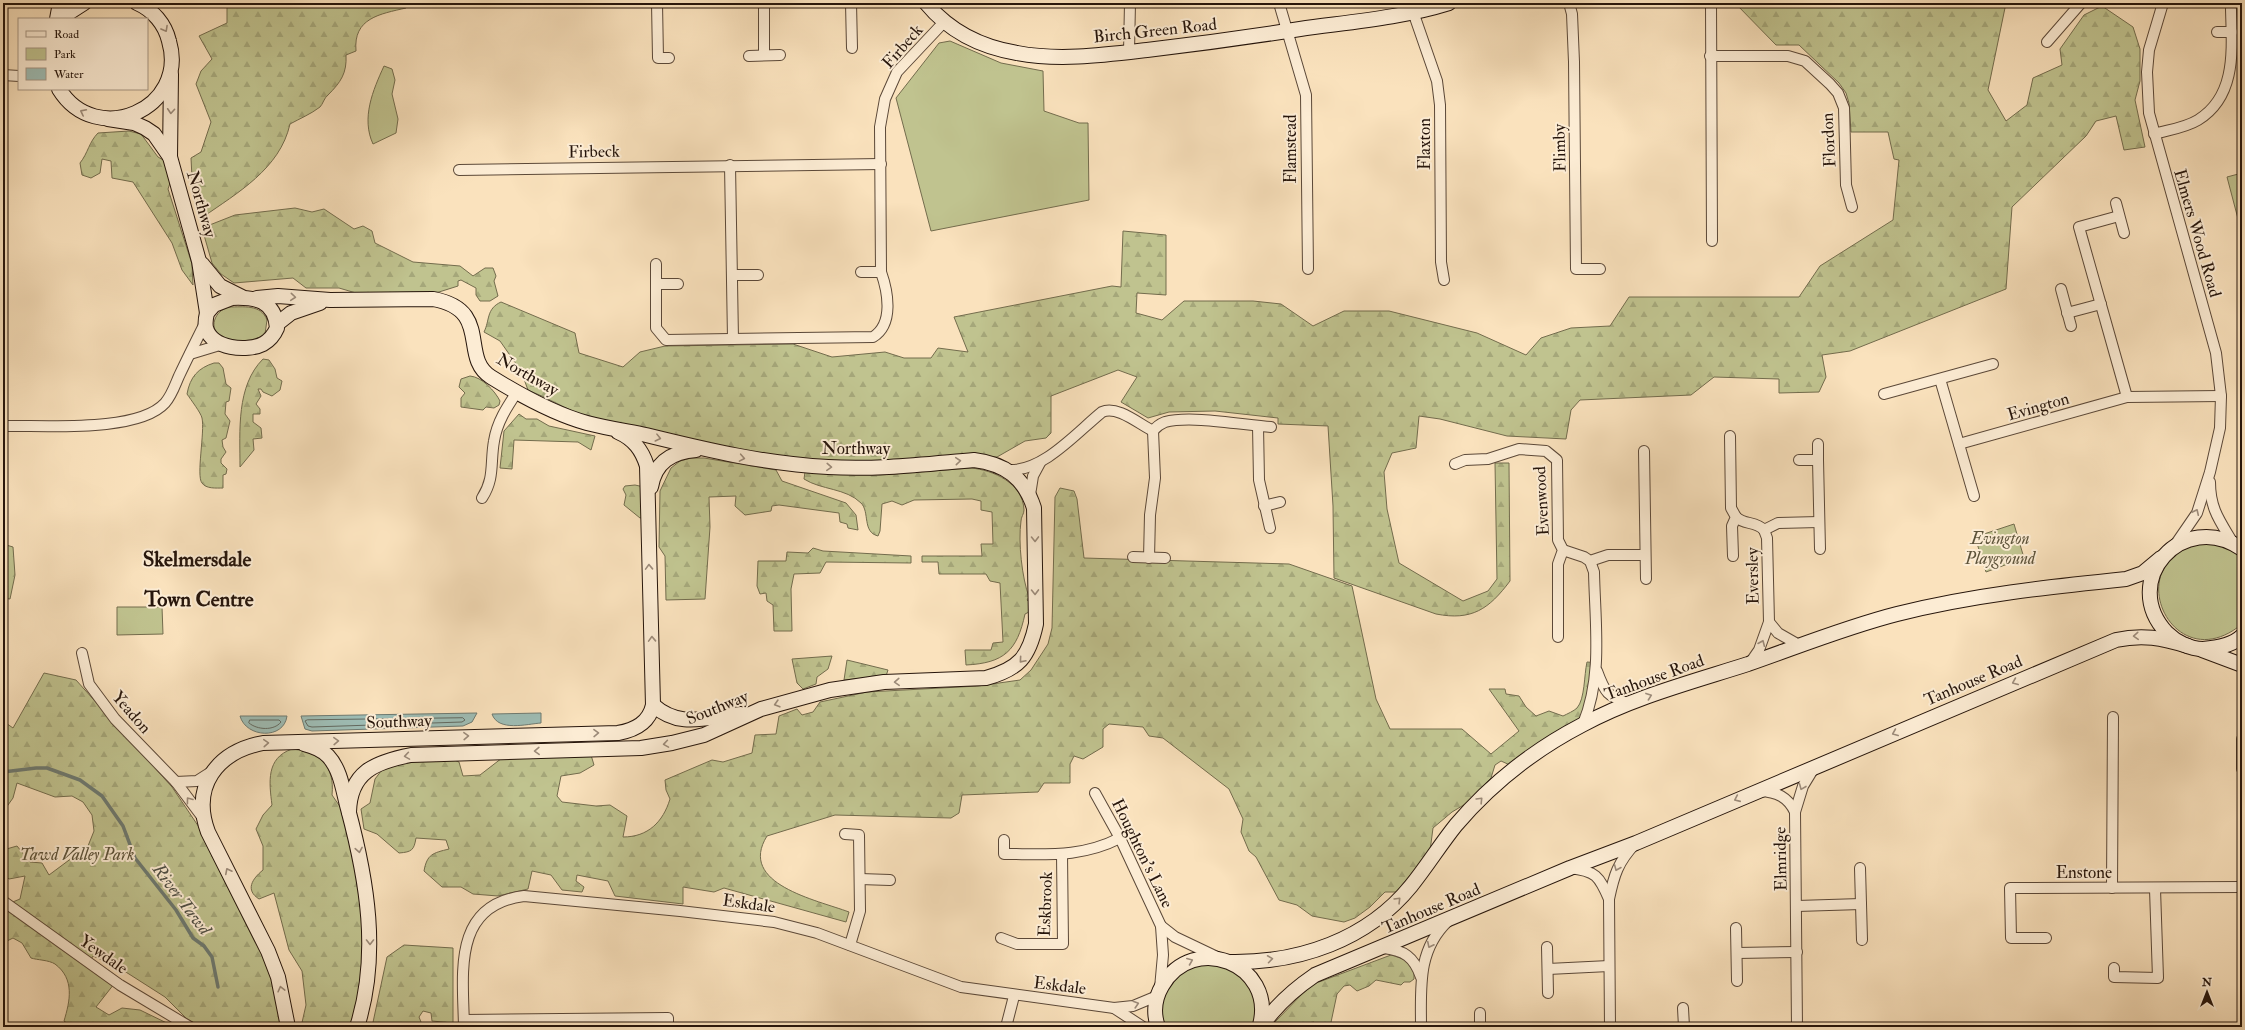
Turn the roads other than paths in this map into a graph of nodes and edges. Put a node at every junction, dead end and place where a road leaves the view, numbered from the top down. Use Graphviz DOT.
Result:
graph roads {
  1 [pos="60,3"];
  2 [pos="84,3"];
  3 [pos="137,3"];
  4 [pos="657,3"];
  5 [pos="764,3"];
  6 [pos="851,3"];
  7 [pos="926,3"];
  8 [pos="1130,3"];
  9 [pos="1279,3"];
  10 [pos="1449,3"];
  11 [pos="1569,3"];
  12 [pos="1711,3"];
  13 [pos="2081,3"];
  14 [pos="2163,3"];
  15 [pos="1411,8"];
  16 [pos="2231,9"];
  17 [pos="57,18"];
  18 [pos="65,18"];
  19 [pos="944,22"];
  20 [pos="1288,31"];
  21 [pos="2217,32"];
  22 [pos="2232,32"];
  23 [pos="2047,42"];
  24 [pos="852,48"];
  25 [pos="1129,52"];
  26 [pos="764,55"];
  27 [pos="780,55"];
  28 [pos="749,56"];
  29 [pos="1710,56"];
  30 [pos="669,58"];
  31 [pos="171,72"];
  32 [pos="58,91"];
  33 [pos="108,119"];
  34 [pos="2154,134"];
  35 [pos="170,157"];
  36 [pos="880,164"];
  37 [pos="730,165"];
  38 [pos="460,170"];
  39 [pos="2116,203"];
  40 [pos="1852,207"];
  41 [pos="2119,216"];
  42 [pos="2124,233"];
  43 [pos="1712,241"];
  44 [pos="199,259"];
  45 [pos="656,264"];
  46 [pos="1308,269"];
  47 [pos="1600,269"];
  48 [pos="861,272"];
  49 [pos="881,272"];
  50 [pos="732,275"];
  51 [pos="758,275"];
  52 [pos="1444,280"];
  53 [pos="656,284"];
  54 [pos="678,284"];
  55 [pos="2061,289"];
  56 [pos="250,298"];
  57 [pos="330,300"];
  58 [pos="2101,304"];
  59 [pos="2067,313"];
  60 [pos="206,317"];
  61 [pos="277,324"];
  62 [pos="2071,326"];
  63 [pos="733,339"];
  64 [pos="223,344"];
  65 [pos="190,354"];
  66 [pos="1993,364"];
  67 [pos="1940,379"];
  68 [pos="518,392"];
  69 [pos="1884,394"];
  70 [pos="2221,396"];
  71 [pos="2126,397"];
  72 [pos="3,426"];
  73 [pos="1258,426"];
  74 [pos="1271,427"];
  75 [pos="607,428"];
  76 [pos="1153,431"];
  77 [pos="1730,436"];
  78 [pos="1818,444"];
  79 [pos="1959,444"];
  80 [pos="704,449"];
  81 [pos="1644,451"];
  82 [pos="1799,460"];
  83 [pos="1818,460"];
  84 [pos="1040,463"];
  85 [pos="1455,464"];
  86 [pos="1008,470"];
  87 [pos="2210,472"];
  88 [pos="1030,495"];
  89 [pos="1974,496"];
  90 [pos="482,498"];
  91 [pos="648,500"];
  92 [pos="1280,502"];
  93 [pos="1264,506"];
  94 [pos="1736,517"];
  95 [pos="1819,522"];
  96 [pos="1270,528"];
  97 [pos="1764,530"];
  98 [pos="2175,545"];
  99 [pos="2237,546"];
  100 [pos="1820,549"];
  101 [pos="1562,550"];
  102 [pos="1645,554"];
  103 [pos="1733,556"];
  104 [pos="1133,557"];
  105 [pos="1149,558"];
  106 [pos="1165,558"];
  107 [pos="2161,558"];
  108 [pos="1035,560"];
  109 [pos="1590,561"];
  110 [pos="1646,579"];
  111 [pos="1769,622"];
  112 [pos="2242,636"];
  113 [pos="1558,637"];
  114 [pos="1799,645"];
  115 [pos="2193,647"];
  116 [pos="82,653"];
  117 [pos="1750,663"];
  118 [pos="2242,665"];
  119 [pos="1596,667"];
  120 [pos="1630,704"];
  121 [pos="653,705"];
  122 [pos="748,714"];
  123 [pos="2113,717"];
  124 [pos="1583,724"];
  125 [pos="2242,739"];
  126 [pos="297,742"];
  127 [pos="1816,766"];
  128 [pos="214,769"];
  129 [pos="2242,769"];
  130 [pos="176,782"];
  131 [pos="1755,791"];
  132 [pos="1095,793"];
  133 [pos="349,812"];
  134 [pos="1795,812"];
  135 [pos="203,818"];
  136 [pos="845,834"];
  137 [pos="1120,838"];
  138 [pos="1004,840"];
  139 [pos="1636,843"];
  140 [pos="1062,854"];
  141 [pos="1570,868"];
  142 [pos="1860,868"];
  143 [pos="860,879"];
  144 [pos="890,880"];
  145 [pos="2242,887"];
  146 [pos="2112,888"];
  147 [pos="2155,889"];
  148 [pos="1609,899"];
  149 [pos="3,901"];
  150 [pos="1861,904"];
  151 [pos="1797,906"];
  152 [pos="1450,920"];
  153 [pos="1160,926"];
  154 [pos="1736,928"];
  155 [pos="1001,938"];
  156 [pos="2046,938"];
  157 [pos="1862,940"];
  158 [pos="850,945"];
  159 [pos="1547,947"];
  160 [pos="1383,948"];
  161 [pos="1797,952"];
  162 [pos="1737,953"];
  163 [pos="1227,960"];
  164 [pos="1608,966"];
  165 [pos="2114,968"];
  166 [pos="1548,969"];
  167 [pos="1421,977"];
  168 [pos="1737,981"];
  169 [pos="1158,993"];
  170 [pos="1548,993"];
  171 [pos="1014,996"];
  172 [pos="1114,1008"];
  173 [pos="1683,1008"];
  174 [pos="1480,1014"];
  175 [pos="464,1023"];
  176 [pos="668,1025"];
  177 [pos="190,1027"];
  178 [pos="288,1027"];
  179 [pos="357,1027"];
  180 [pos="1006,1027"];
  181 [pos="1143,1027"];
  182 [pos="1158,1027"];
  183 [pos="1260,1027"];
  184 [pos="1421,1027"];
  185 [pos="1480,1027"];
  186 [pos="1610,1027"];
  187 [pos="1684,1027"];
  188 [pos="1797,1027"];
  1 -- 17 [label="street"];
  2 -- 18 [label="street"];
  3 -- 31 [label="street, Northway, one-way"];
  4 -- 30 [label="street"];
  5 -- 26 [label="street"];
  6 -- 24 [label="street"];
  7 -- 19 [label="street, Birch Green Road"];
  8 -- 25 [label="street"];
  9 -- 20 [label="street, Flamstead"];
  10 -- 15 [label="street, Birch Green Road"];
  11 -- 47 [label="street, Flimby"];
  12 -- 29 [label="street"];
  13 -- 23 [label="street"];
  14 -- 34 [label="street, Elmers Wood Road"];
  15 -- 20 [label="street, Birch Green Road"];
  15 -- 52 [label="street, Flaxton"];
  16 -- 22 [label="street"];
  19 -- 25 [label="street, Birch Green Road"];
  19 -- 36 [label="street, Firbeck"];
  20 -- 25 [label="street, Birch Green Road"];
  20 -- 46 [label="street, Flamstead"];
  21 -- 22 [label="street"];
  22 -- 34 [label="street"];
  26 -- 27 [label="street"];
  26 -- 28 [label="street"];
  29 -- 40 [label="street, Flordon"];
  29 -- 43 [label="street"];
  31 -- 33 [label="street"];
  31 -- 35 [label="street, Northway, one-way"];
  33 -- 32 [label="street, one-way"];
  33 -- 35 [label="street, Northway"];
  34 -- 70 [label="street, Elmers Wood Road"];
  35 -- 44 [label="street, Northway"];
  36 -- 37 [label="street, Firbeck"];
  36 -- 49 [label="street, Firbeck"];
  37 -- 38 [label="street, Firbeck"];
  37 -- 50 [label="street"];
  39 -- 41 [label="street"];
  41 -- 42 [label="street"];
  41 -- 58 [label="street"];
  44 -- 56 [label="street, Northway"];
  44 -- 60 [label="street, Northway"];
  45 -- 53 [label="street"];
  48 -- 49 [label="street"];
  49 -- 63 [label="street, Firbeck"];
  50 -- 51 [label="street"];
  50 -- 63 [label="street"];
  53 -- 54 [label="street"];
  53 -- 63 [label="street"];
  55 -- 59 [label="street"];
  56 -- 57 [label="street, Northway, one-way"];
  56 -- 60 [label="street"];
  56 -- 61 [label="street"];
  57 -- 61 [label="street, Northway"];
  57 -- 68 [label="street, Northway"];
  58 -- 59 [label="street"];
  58 -- 71 [label="street"];
  59 -- 62 [label="street"];
  60 -- 64 [label="street"];
  60 -- 65 [label="street"];
  61 -- 64 [label="street"];
  64 -- 65 [label="street"];
  65 -- 72 [label="street"];
  66 -- 67 [label="street"];
  67 -- 69 [label="street"];
  67 -- 79 [label="street"];
  68 -- 75 [label="street, Northway"];
  68 -- 90 [label="street"];
  70 -- 71 [label="street, Evington"];
  70 -- 87 [label="street, Elmers Wood Road"];
  71 -- 79 [label="street, Evington"];
  73 -- 74 [label="street"];
  73 -- 76 [label="street"];
  73 -- 93 [label="street"];
  75 -- 80 [label="street, Northway, one-way"];
  75 -- 91 [label="street, Northway"];
  76 -- 84 [label="street"];
  76 -- 105 [label="street"];
  77 -- 94 [label="street, Eversley"];
  78 -- 83 [label="street"];
  79 -- 89 [label="street"];
  80 -- 86 [label="street, Northway, one-way"];
  80 -- 91 [label="street"];
  81 -- 102 [label="street"];
  82 -- 83 [label="street"];
  83 -- 95 [label="street"];
  84 -- 86 [label="street"];
  84 -- 88 [label="street"];
  85 -- 101 [label="street, Evenwood"];
  86 -- 88 [label="street, Northway"];
  98 -- 87 [label="street, Elmers Wood Road, one-way"];
  87 -- 99 [label="street, Elmers Wood Road"];
  88 -- 108 [label="street, Northway, one-way"];
  121 -- 91 [label="street, Northway, one-way"];
  92 -- 93 [label="street"];
  93 -- 96 [label="street"];
  94 -- 97 [label="street, Eversley"];
  94 -- 103 [label="street, Eversley"];
  95 -- 97 [label="street, Eversley"];
  95 -- 100 [label="street"];
  97 -- 111 [label="street, Eversley"];
  98 -- 99 [label="street"];
  98 -- 107 [label="street, Tanhouse Road"];
  101 -- 109 [label="street, Evenwood"];
  101 -- 113 [label="street, Evenwood"];
  102 -- 109 [label="street"];
  102 -- 110 [label="street"];
  104 -- 105 [label="street"];
  105 -- 106 [label="street"];
  107 -- 114 [label="street, Tanhouse Road"];
  107 -- 115 [label="street"];
  108 -- 122 [label="street, Southway, one-way"];
  109 -- 119 [label="street"];
  111 -- 114 [label="street, Eversley"];
  117 -- 111 [label="street, Eversley, one-way"];
  112 -- 115 [label="street"];
  114 -- 117 [label="street, Tanhouse Road"];
  115 -- 118 [label="street, Tanhouse Road"];
  115 -- 127 [label="street, Tanhouse Road, one-way"];
  116 -- 130 [label="street, Yeadon"];
  120 -- 117 [label="street, Tanhouse Road, one-way"];
  119 -- 120 [label="street"];
  119 -- 124 [label="street"];
  120 -- 124 [label="street, Tanhouse Road"];
  121 -- 122 [label="street"];
  126 -- 121 [label="street, Southway, one-way"];
  122 -- 133 [label="street, Southway, one-way"];
  123 -- 146 [label="street"];
  163 -- 124 [label="street, Tanhouse Road, one-way"];
  125 -- 129 [label="street"];
  128 -- 126 [label="street, Southway, one-way"];
  126 -- 133 [label="street, Southway"];
  127 -- 131 [label="street, Tanhouse Road"];
  127 -- 134 [label="street, Elmridge, one-way"];
  128 -- 130 [label="street"];
  128 -- 135 [label="street, Southway"];
  135 -- 130 [label="street, Yeadon, one-way"];
  131 -- 134 [label="street, Elmridge"];
  131 -- 139 [label="street, Tanhouse Road, one-way"];
  132 -- 137 [label="street, Houghton's Lane"];
  133 -- 179 [label="street, Southway, one-way"];
  134 -- 151 [label="street, Elmridge"];
  178 -- 135 [label="street, Southway, one-way"];
  136 -- 143 [label="street"];
  137 -- 140 [label="street, Eskbrook"];
  137 -- 153 [label="street, Houghton's Lane"];
  138 -- 140 [label="street, Eskbrook"];
  139 -- 141 [label="street, Tanhouse Road"];
  139 -- 148 [label="street, one-way"];
  140 -- 155 [label="street, Eskbrook"];
  141 -- 148 [label="street"];
  141 -- 152 [label="street, Tanhouse Road"];
  142 -- 150 [label="street"];
  143 -- 144 [label="street"];
  143 -- 158 [label="street"];
  145 -- 147 [label="street, Enstone"];
  146 -- 147 [label="street, Enstone"];
  146 -- 156 [label="street, Enstone"];
  147 -- 165 [label="street"];
  148 -- 164 [label="street"];
  149 -- 177 [label="street, Yewdale"];
  150 -- 151 [label="street, Elmridge"];
  150 -- 157 [label="street"];
  151 -- 161 [label="street, Elmridge"];
  152 -- 160 [label="street, Tanhouse Road"];
  152 -- 167 [label="street, one-way"];
  153 -- 163 [label="street, Houghton's Lane"];
  153 -- 169 [label="street, Houghton's Lane"];
  154 -- 162 [label="street"];
  158 -- 171 [label="street, Eskdale"];
  158 -- 175 [label="street, Eskdale"];
  159 -- 166 [label="street"];
  160 -- 167 [label="street"];
  160 -- 183 [label="street, Tanhouse Road"];
  161 -- 162 [label="street"];
  161 -- 188 [label="street, Elmridge"];
  162 -- 168 [label="street"];
  169 -- 163 [label="street, Tanhouse Road, one-way"];
  163 -- 183 [label="street"];
  164 -- 166 [label="street"];
  164 -- 186 [label="street"];
  166 -- 170 [label="street"];
  167 -- 184 [label="street"];
  172 -- 169 [label="street, Eskdale, one-way"];
  169 -- 182 [label="street"];
  171 -- 172 [label="street, Eskdale"];
  171 -- 180 [label="street"];
  172 -- 181 [label="street, Eskdale"];
  173 -- 187 [label="street"];
  174 -- 185 [label="street"];
  175 -- 176 [label="street, Eskdale"];
}
